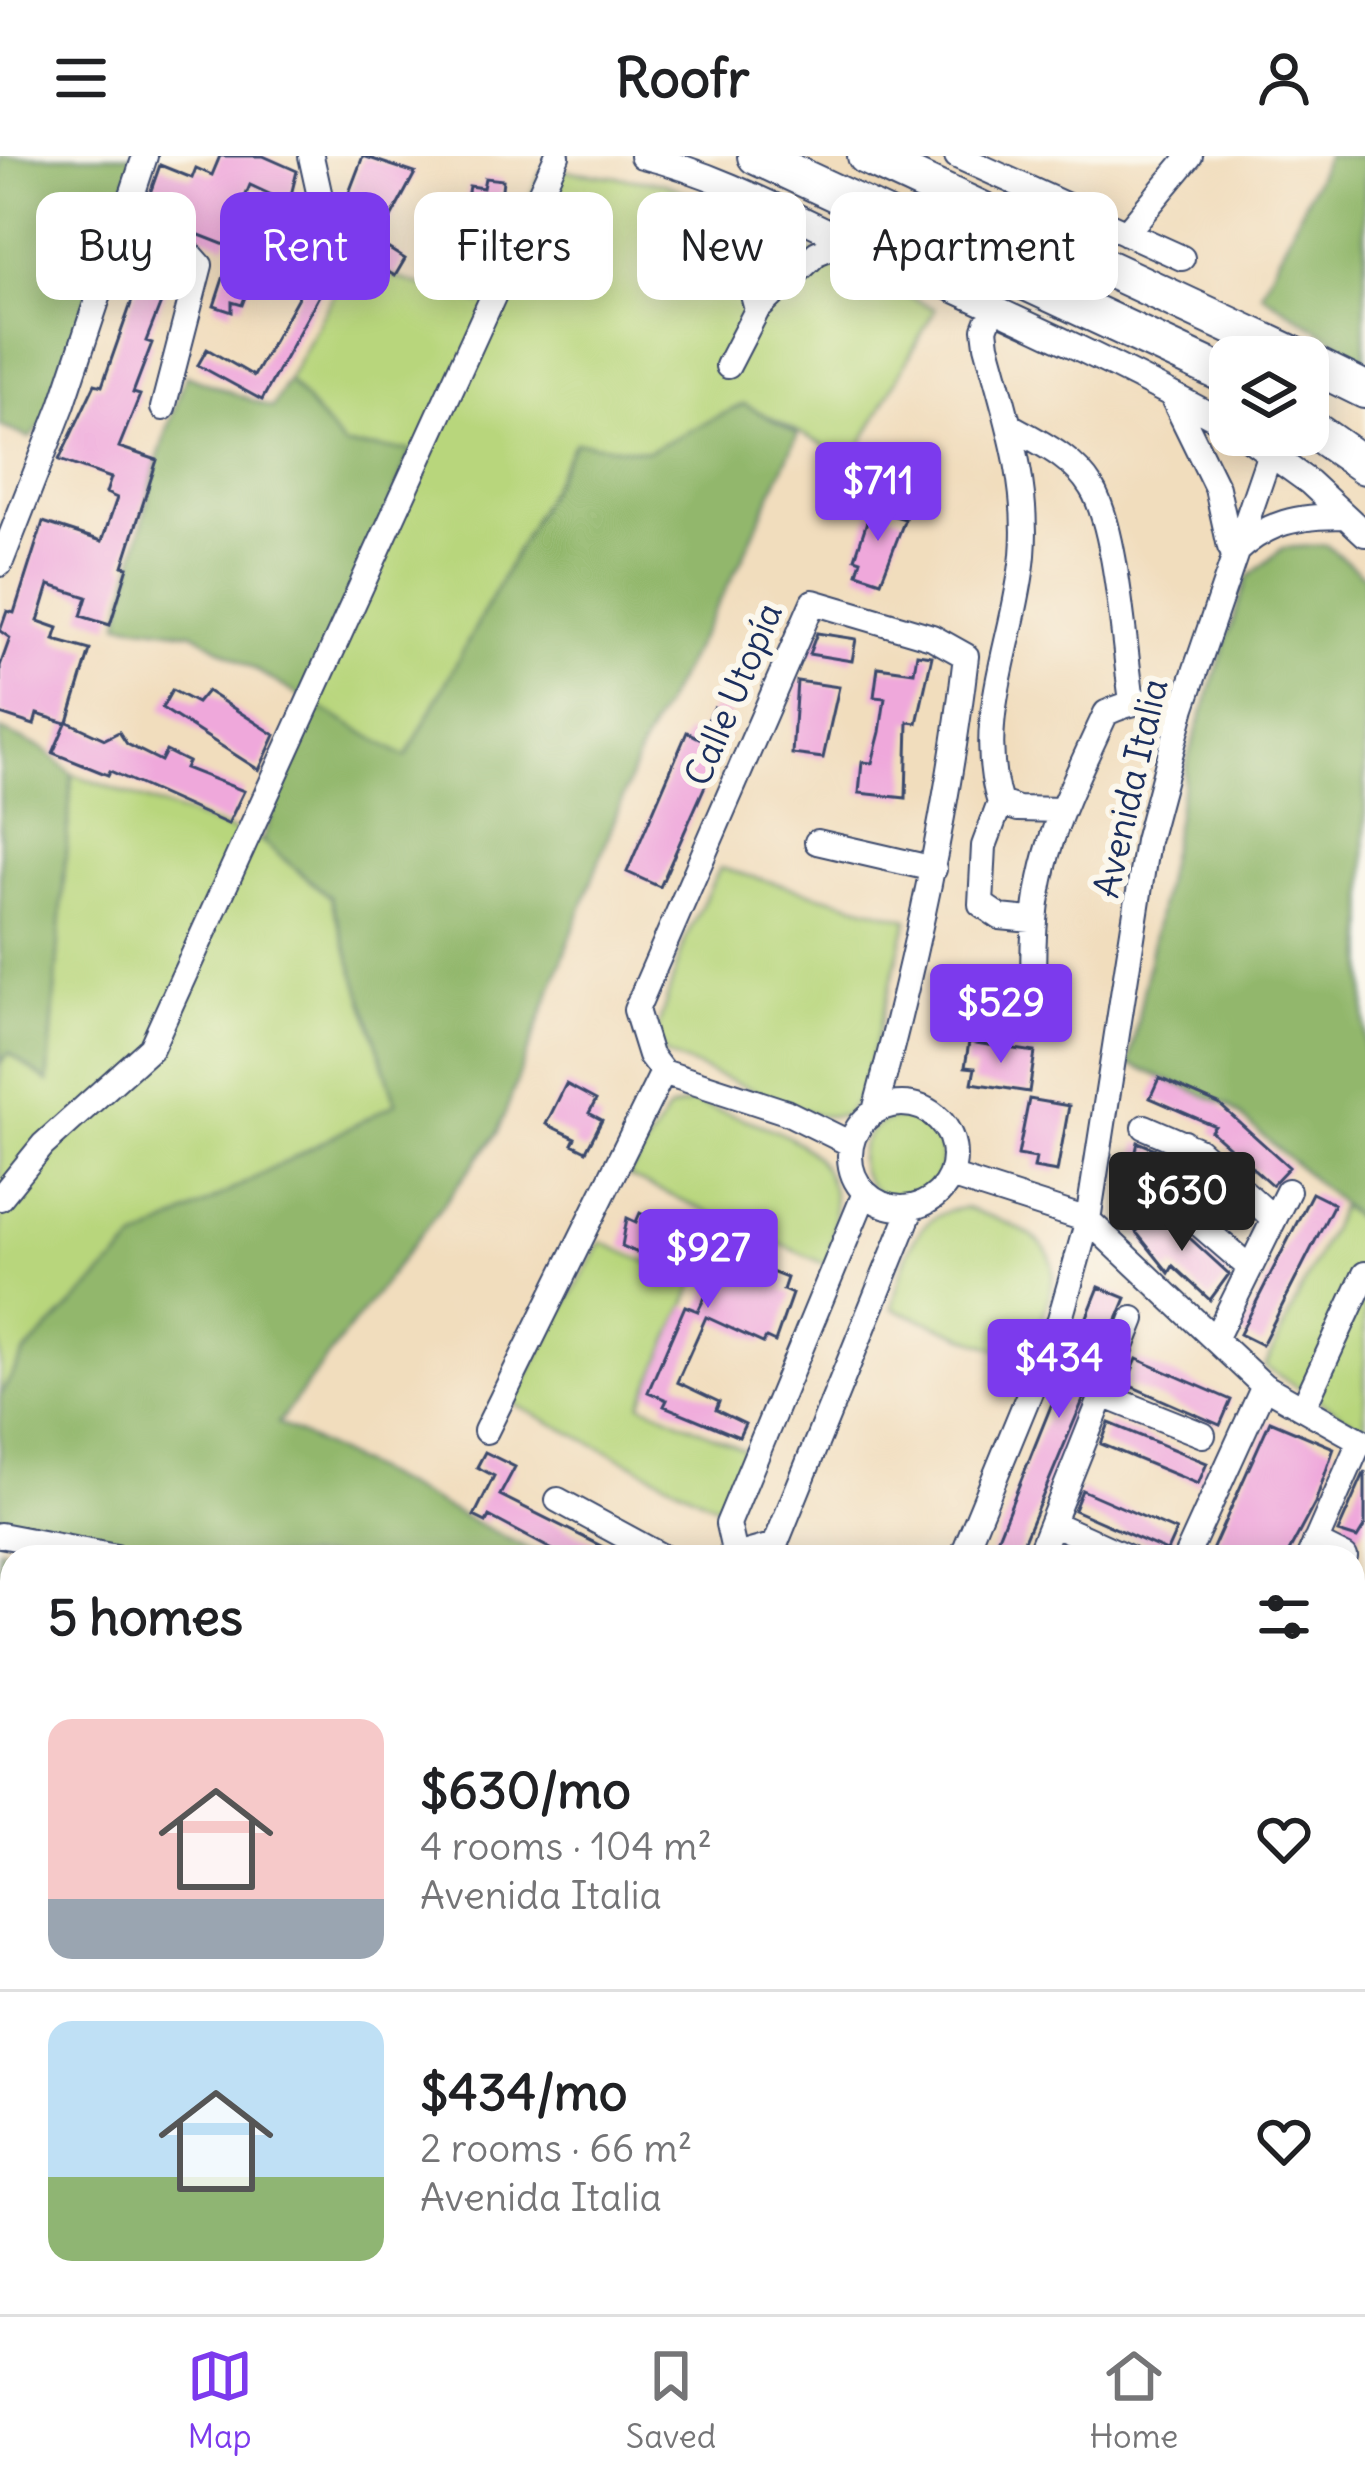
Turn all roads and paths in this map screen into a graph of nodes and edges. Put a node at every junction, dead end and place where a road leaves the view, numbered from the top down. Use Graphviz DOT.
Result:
graph roads {
  1 [pos="146,156"];
  2 [pos="311,156"];
  3 [pos="557,156"];
  4 [pos="642,156"];
  5 [pos="756,156"];
  6 [pos="866,156"];
  7 [pos="957,156"];
  8 [pos="1190,156"];
  9 [pos="724,185"];
  10 [pos="134,192"];
  11 [pos="319,192"];
  12 [pos="1126,233"];
  13 [pos="830,234"];
  14 [pos="830,248"];
  15 [pos="1181,258"];
  16 [pos="97,300"];
  17 [pos="191,300"];
  18 [pos="975,300"];
  19 [pos="993,308"];
  20 [pos="757,310"];
  21 [pos="1253,336"];
  22 [pos="728,366"];
  23 [pos="1209,367"];
  24 [pos="1329,373"];
  25 [pos="1365,391"];
  26 [pos="1171,393"];
  27 [pos="163,409"];
  28 [pos="1209,414"];
  29 [pos="1009,425"];
  30 [pos="1329,441"];
  31 [pos="1269,456"];
  32 [pos="1274,456"];
  33 [pos="1365,466"];
  34 [pos="1345,516"];
  35 [pos="1365,535"];
  36 [pos="1231,555"];
  37 [pos="0,564"];
  38 [pos="1132,701"];
  39 [pos="1183,707"];
  40 [pos="1000,803"];
  41 [pos="1062,810"];
  42 [pos="817,842"];
  43 [pos="934,869"];
  44 [pos="1031,920"];
  45 [pos="1034,986"];
  46 [pos="663,1072"];
  47 [pos="875,1111"];
  48 [pos="1145,1127"];
  49 [pos="1184,1143"];
  50 [pos="851,1144"];
  51 [pos="950,1176"];
  52 [pos="1288,1191"];
  53 [pos="865,1192"];
  54 [pos="0,1198"];
  55 [pos="912,1207"];
  56 [pos="1274,1219"];
  57 [pos="1088,1220"];
  58 [pos="1250,1268"];
  59 [pos="1365,1274"];
  60 [pos="1133,1318"];
  61 [pos="1215,1339"];
  62 [pos="1264,1386"];
  63 [pos="1103,1395"];
  64 [pos="1303,1408"];
  65 [pos="486,1431"];
  66 [pos="1203,1435"];
  67 [pos="1363,1442"];
  68 [pos="558,1500"];
  69 [pos="1052,1523"];
  70 [pos="0,1535"];
  71 [pos="53,1545"];
  72 [pos="641,1545"];
  73 [pos="731,1545"];
  74 [pos="772,1545"];
  75 [pos="967,1545"];
  76 [pos="1043,1545"];
  77 [pos="1101,1545"];
  78 [pos="1191,1545"];
  79 [pos="1314,1545"];
  1 -- 10 [label="street"];
  2 -- 11 [label="street"];
  3 -- 54 [label="street"];
  4 -- 9 [label="street"];
  5 -- 23 [label="highway"];
  6 -- 21 [label="highway"];
  7 -- 12 [label="street"];
  8 -- 12 [label="street"];
  9 -- 13 [label="street"];
  9 -- 20 [label="street"];
  12 -- 15 [label="street"];
  14 -- 20 [label="street"];
  16 -- 37 [label="street"];
  17 -- 27 [label="street"];
  18 -- 19 [label="street"];
  19 -- 26 [label="street"];
  19 -- 29 [label="street"];
  20 -- 22 [label="street"];
  24 -- 25 [label="highway"];
  26 -- 28 [label="street"];
  26 -- 36 [label="street"];
  29 -- 38 [label="street"];
  29 -- 40 [label="street"];
  30 -- 33 [label="highway"];
  31 -- 36 [label="street, Avenida Italia"];
  32 -- 34 [label="street"];
  34 -- 35 [label="street"];
  34 -- 36 [label="street"];
  36 -- 39 [label="street, Avenida Italia"];
  38 -- 39 [label="street"];
  38 -- 41 [label="street"];
  39 -- 57 [label="street, Avenida Italia"];
  40 -- 41 [label="street"];
  40 -- 44 [label="street"];
  41 -- 44 [label="street"];
  42 -- 43 [label="street"];
  43 -- 46 [label="street, Calle Utopía"];
  43 -- 47 [label="street, Calle Utopía"];
  44 -- 45 [label="street"];
  46 -- 50 [label="street"];
  46 -- 65 [label="street"];
  47 -- 50 [label="street"];
  47 -- 51 [label="street"];
  48 -- 49 [label="street"];
  49 -- 56 [label="street"];
  49 -- 58 [label="street"];
  50 -- 53 [label="street"];
  51 -- 55 [label="street"];
  51 -- 57 [label="street"];
  52 -- 56 [label="street"];
  53 -- 55 [label="street"];
  53 -- 73 [label="street"];
  55 -- 74 [label="street"];
  56 -- 58 [label="street"];
  57 -- 61 [label="street"];
  57 -- 75 [label="street, Avenida Italia"];
  58 -- 61 [label="street"];
  59 -- 64 [label="street"];
  60 -- 63 [label="street"];
  61 -- 62 [label="street"];
  62 -- 64 [label="street"];
  62 -- 78 [label="street"];
  63 -- 66 [label="street"];
  63 -- 69 [label="street"];
  64 -- 67 [label="street"];
  67 -- 79 [label="street"];
  68 -- 72 [label="street"];
  69 -- 76 [label="street"];
  69 -- 77 [label="street"];
  70 -- 71 [label="street"];
}
